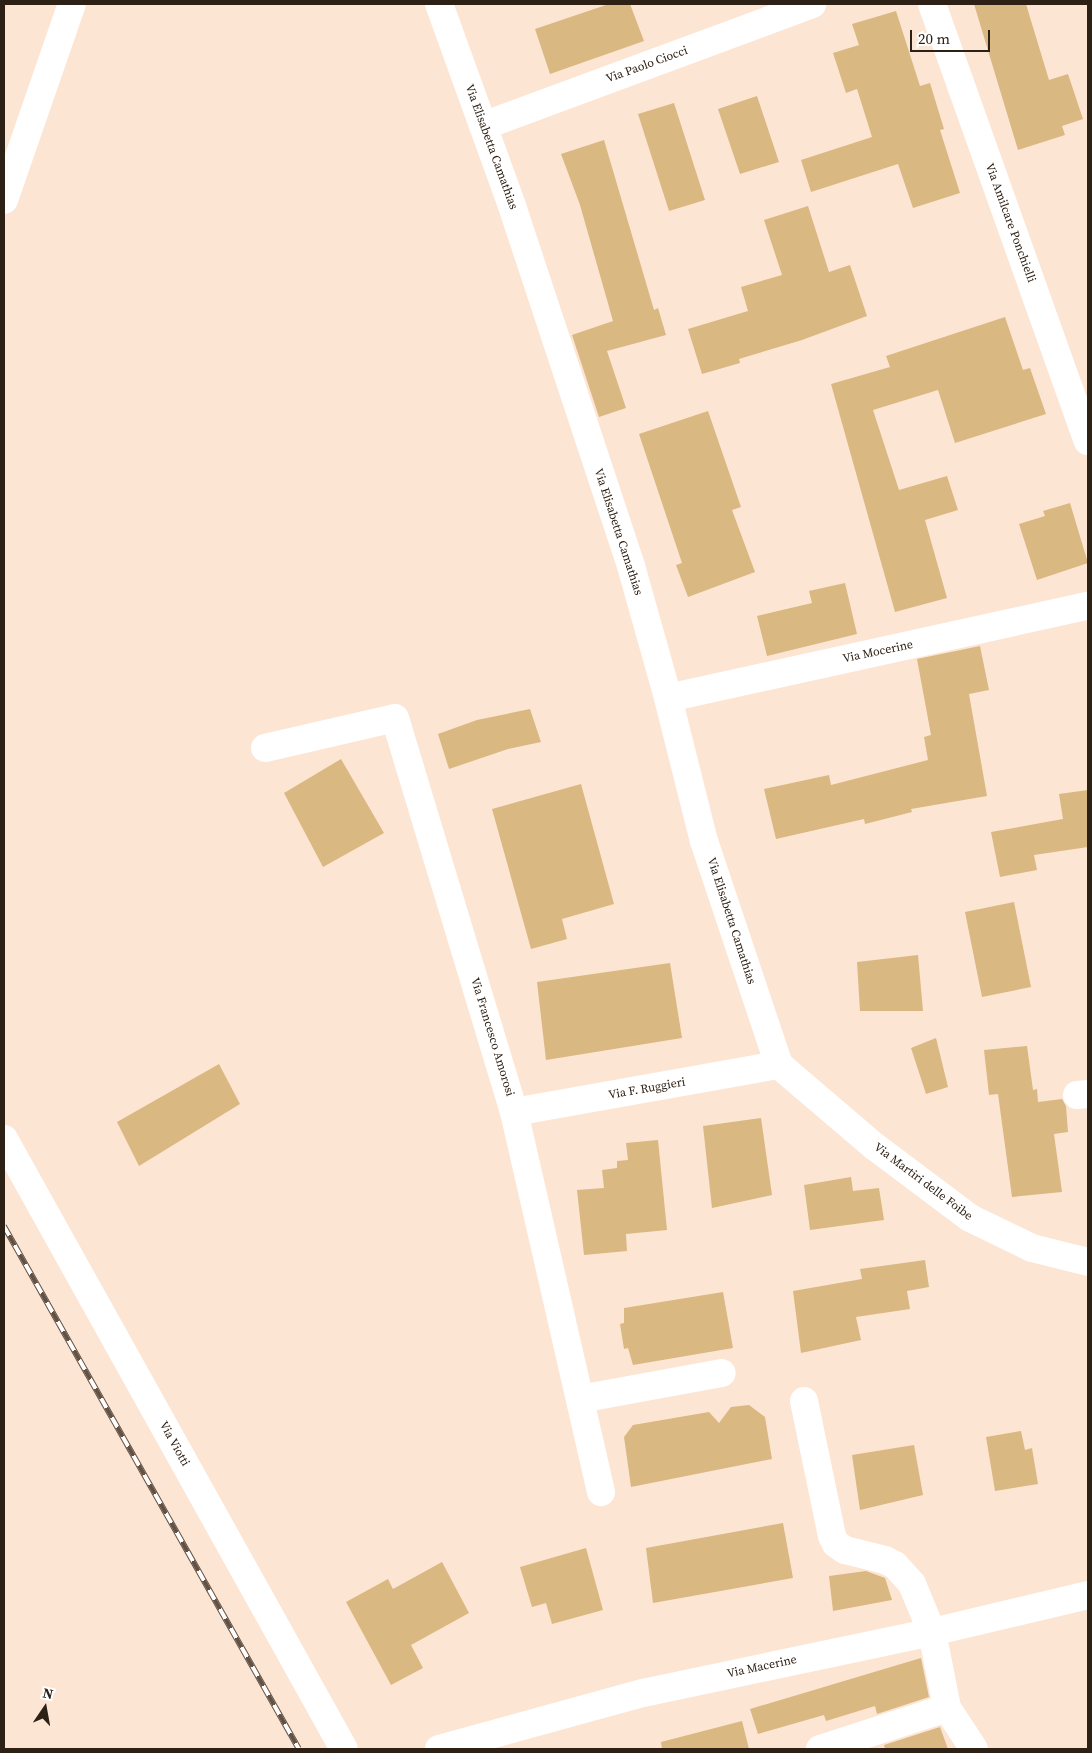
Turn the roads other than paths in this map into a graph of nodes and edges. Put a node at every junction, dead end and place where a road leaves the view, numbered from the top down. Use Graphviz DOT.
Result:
graph roads {
  1 [pos="72,4"];
  2 [pos="439,4"];
  3 [pos="812,4"];
  4 [pos="932,4"];
  5 [pos="483,126"];
  6 [pos="4,200"];
  7 [pos="1088,441"];
  8 [pos="1088,606"];
  9 [pos="668,698"];
  10 [pos="265,748"];
  11 [pos="779,1066"];
  12 [pos="514,1112"];
  13 [pos="4,1139"];
  14 [pos="1088,1262"];
  15 [pos="722,1373"];
  16 [pos="580,1399"];
  17 [pos="804,1401"];
  18 [pos="601,1492"];
  19 [pos="1088,1595"];
  20 [pos="932,1632"];
  21 [pos="947,1708"];
  22 [pos="344,1749"];
  23 [pos="439,1749"];
  24 [pos="820,1749"];
  25 [pos="974,1749"];
  1 -- 6 [label="street"];
  2 -- 5 [label="street, Via Elisabetta Camathias"];
  3 -- 5 [label="street, Via Paolo Ciocci"];
  4 -- 7 [label="street, Via Amilcare Ponchielli"];
  5 -- 9 [label="street, Via Elisabetta Camathias"];
  8 -- 9 [label="street, Via Mocerine"];
  9 -- 11 [label="street, Via Elisabetta Camathias"];
  10 -- 12 [label="street, Via Francesco Amorosi"];
  11 -- 12 [label="street, Via F. Ruggieri"];
  11 -- 14 [label="street, Via Martiri delle Foibe"];
  12 -- 16 [label="street, Via Francesco Amorosi"];
  13 -- 22 [label="street, Via Viotti"];
  15 -- 16 [label="street"];
  16 -- 18 [label="street, Via Francesco Amorosi"];
  17 -- 20 [label="street"];
  19 -- 20 [label="street, Via Macerine"];
  20 -- 21 [label="street"];
  20 -- 23 [label="street, Via Macerine"];
  21 -- 24 [label="street"];
  21 -- 25 [label="street"];
}
